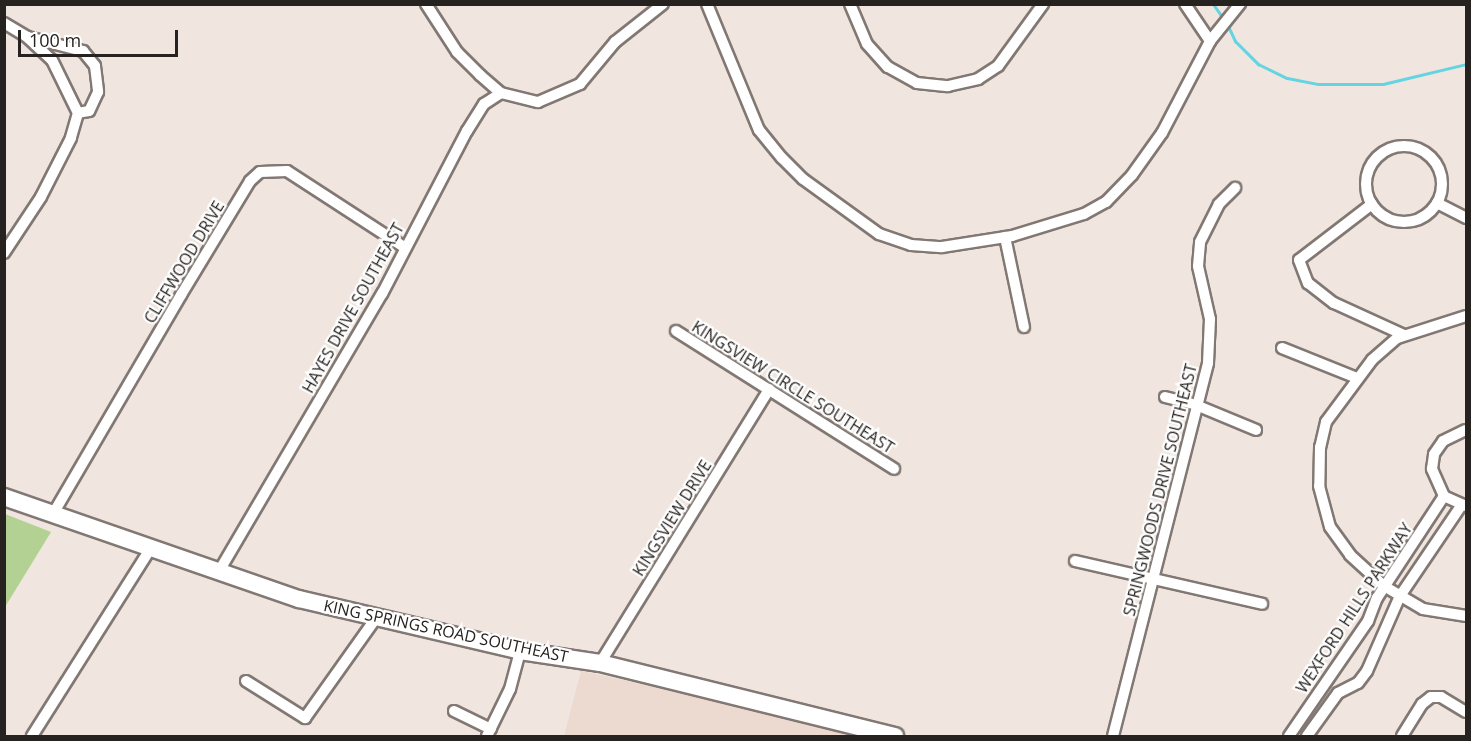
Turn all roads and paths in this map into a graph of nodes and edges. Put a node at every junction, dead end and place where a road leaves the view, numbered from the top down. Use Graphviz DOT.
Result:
graph roads {
  1 [pos="426,4"];
  2 [pos="663,4"];
  3 [pos="707,4"];
  4 [pos="850,4"];
  5 [pos="1043,4"];
  6 [pos="1185,4"];
  7 [pos="1240,4"];
  8 [pos="4,23"];
  9 [pos="27,37"];
  10 [pos="1210,41"];
  11 [pos="501,93"];
  12 [pos="78,113"];
  13 [pos="1235,188"];
  14 [pos="1437,203"];
  15 [pos="1372,204"];
  16 [pos="1467,218"];
  17 [pos="1005,237"];
  18 [pos="404,247"];
  19 [pos="4,253"];
  20 [pos="1467,316"];
  21 [pos="1024,327"];
  22 [pos="676,331"];
  23 [pos="1404,335"];
  24 [pos="1282,348"];
  25 [pos="1357,378"];
  26 [pos="769,389"];
  27 [pos="1166,397"];
  28 [pos="1196,405"];
  29 [pos="1256,430"];
  30 [pos="1467,430"];
  31 [pos="894,469"];
  32 [pos="1444,496"];
  33 [pos="4,497"];
  34 [pos="1464,506"];
  35 [pos="53,514"];
  36 [pos="150,549"];
  37 [pos="1075,561"];
  38 [pos="218,573"];
  39 [pos="1153,579"];
  40 [pos="1384,586"];
  41 [pos="1400,596"];
  42 [pos="1262,604"];
  43 [pos="1467,616"];
  44 [pos="376,618"];
  45 [pos="520,651"];
  46 [pos="600,663"];
  47 [pos="246,681"];
  48 [pos="454,711"];
  49 [pos="1467,712"];
  50 [pos="1296,726"];
  51 [pos="489,733"];
  52 [pos="1308,735"];
  53 [pos="32,736"];
  54 [pos="895,736"];
  55 [pos="1113,736"];
  56 [pos="1289,736"];
  57 [pos="1402,736"];
  1 -- 11 [label="street"];
  2 -- 11 [label="street"];
  3 -- 17 [label="street"];
  4 -- 5 [label="street"];
  6 -- 10 [label="street"];
  7 -- 10 [label="street"];
  8 -- 9 [label="street"];
  9 -- 12 [label="street"];
  9 -- 12 [label="street"];
  10 -- 17 [label="street"];
  11 -- 18 [label="street, HAYES DRIVE SOUTHEAST"];
  12 -- 19 [label="street"];
  13 -- 28 [label="street, SPRINGWOODS DRIVE SOUTHEAST"];
  14 -- 15 [label="street"];
  14 -- 15 [label="street"];
  14 -- 16 [label="street"];
  15 -- 23 [label="street"];
  17 -- 21 [label="street"];
  18 -- 35 [label="street, CLIFFWOOD DRIVE"];
  18 -- 38 [label="street, HAYES DRIVE SOUTHEAST"];
  20 -- 23 [label="street"];
  22 -- 26 [label="street, KINGSVIEW CIRCLE SOUTHEAST"];
  23 -- 25 [label="street"];
  24 -- 25 [label="street"];
  25 -- 40 [label="street"];
  26 -- 31 [label="street, KINGSVIEW CIRCLE SOUTHEAST"];
  26 -- 46 [label="street, KINGSVIEW DRIVE"];
  27 -- 28 [label="street"];
  28 -- 29 [label="street"];
  28 -- 39 [label="street, SPRINGWOODS DRIVE SOUTHEAST"];
  30 -- 32 [label="street"];
  32 -- 34 [label="street, WEXFORD HILLS PARKWAY"];
  32 -- 40 [label="street, WEXFORD HILLS PARKWAY"];
  33 -- 35 [label="street, KING SPRINGS ROAD SOUTHEAST"];
  34 -- 41 [label="street, WEXFORD HILLS PARKWAY"];
  35 -- 36 [label="street, KING SPRINGS ROAD SOUTHEAST"];
  36 -- 38 [label="street, KING SPRINGS ROAD SOUTHEAST"];
  36 -- 53 [label="street"];
  37 -- 39 [label="street"];
  38 -- 44 [label="street, KING SPRINGS ROAD SOUTHEAST"];
  39 -- 42 [label="street"];
  39 -- 55 [label="street, SPRINGWOODS DRIVE SOUTHEAST"];
  40 -- 41 [label="street"];
  40 -- 50 [label="street, WEXFORD HILLS PARKWAY"];
  41 -- 43 [label="street"];
  41 -- 52 [label="street, WEXFORD HILLS PARKWAY"];
  44 -- 45 [label="street, KING SPRINGS ROAD SOUTHEAST"];
  44 -- 47 [label="street"];
  45 -- 46 [label="street, KING SPRINGS ROAD SOUTHEAST"];
  45 -- 51 [label="street"];
  46 -- 54 [label="street, KING SPRINGS ROAD SOUTHEAST"];
  48 -- 51 [label="street"];
  49 -- 57 [label="street"];
  50 -- 52 [label="street"];
  50 -- 56 [label="street, WEXFORD HILLS PARKWAY"];
}
